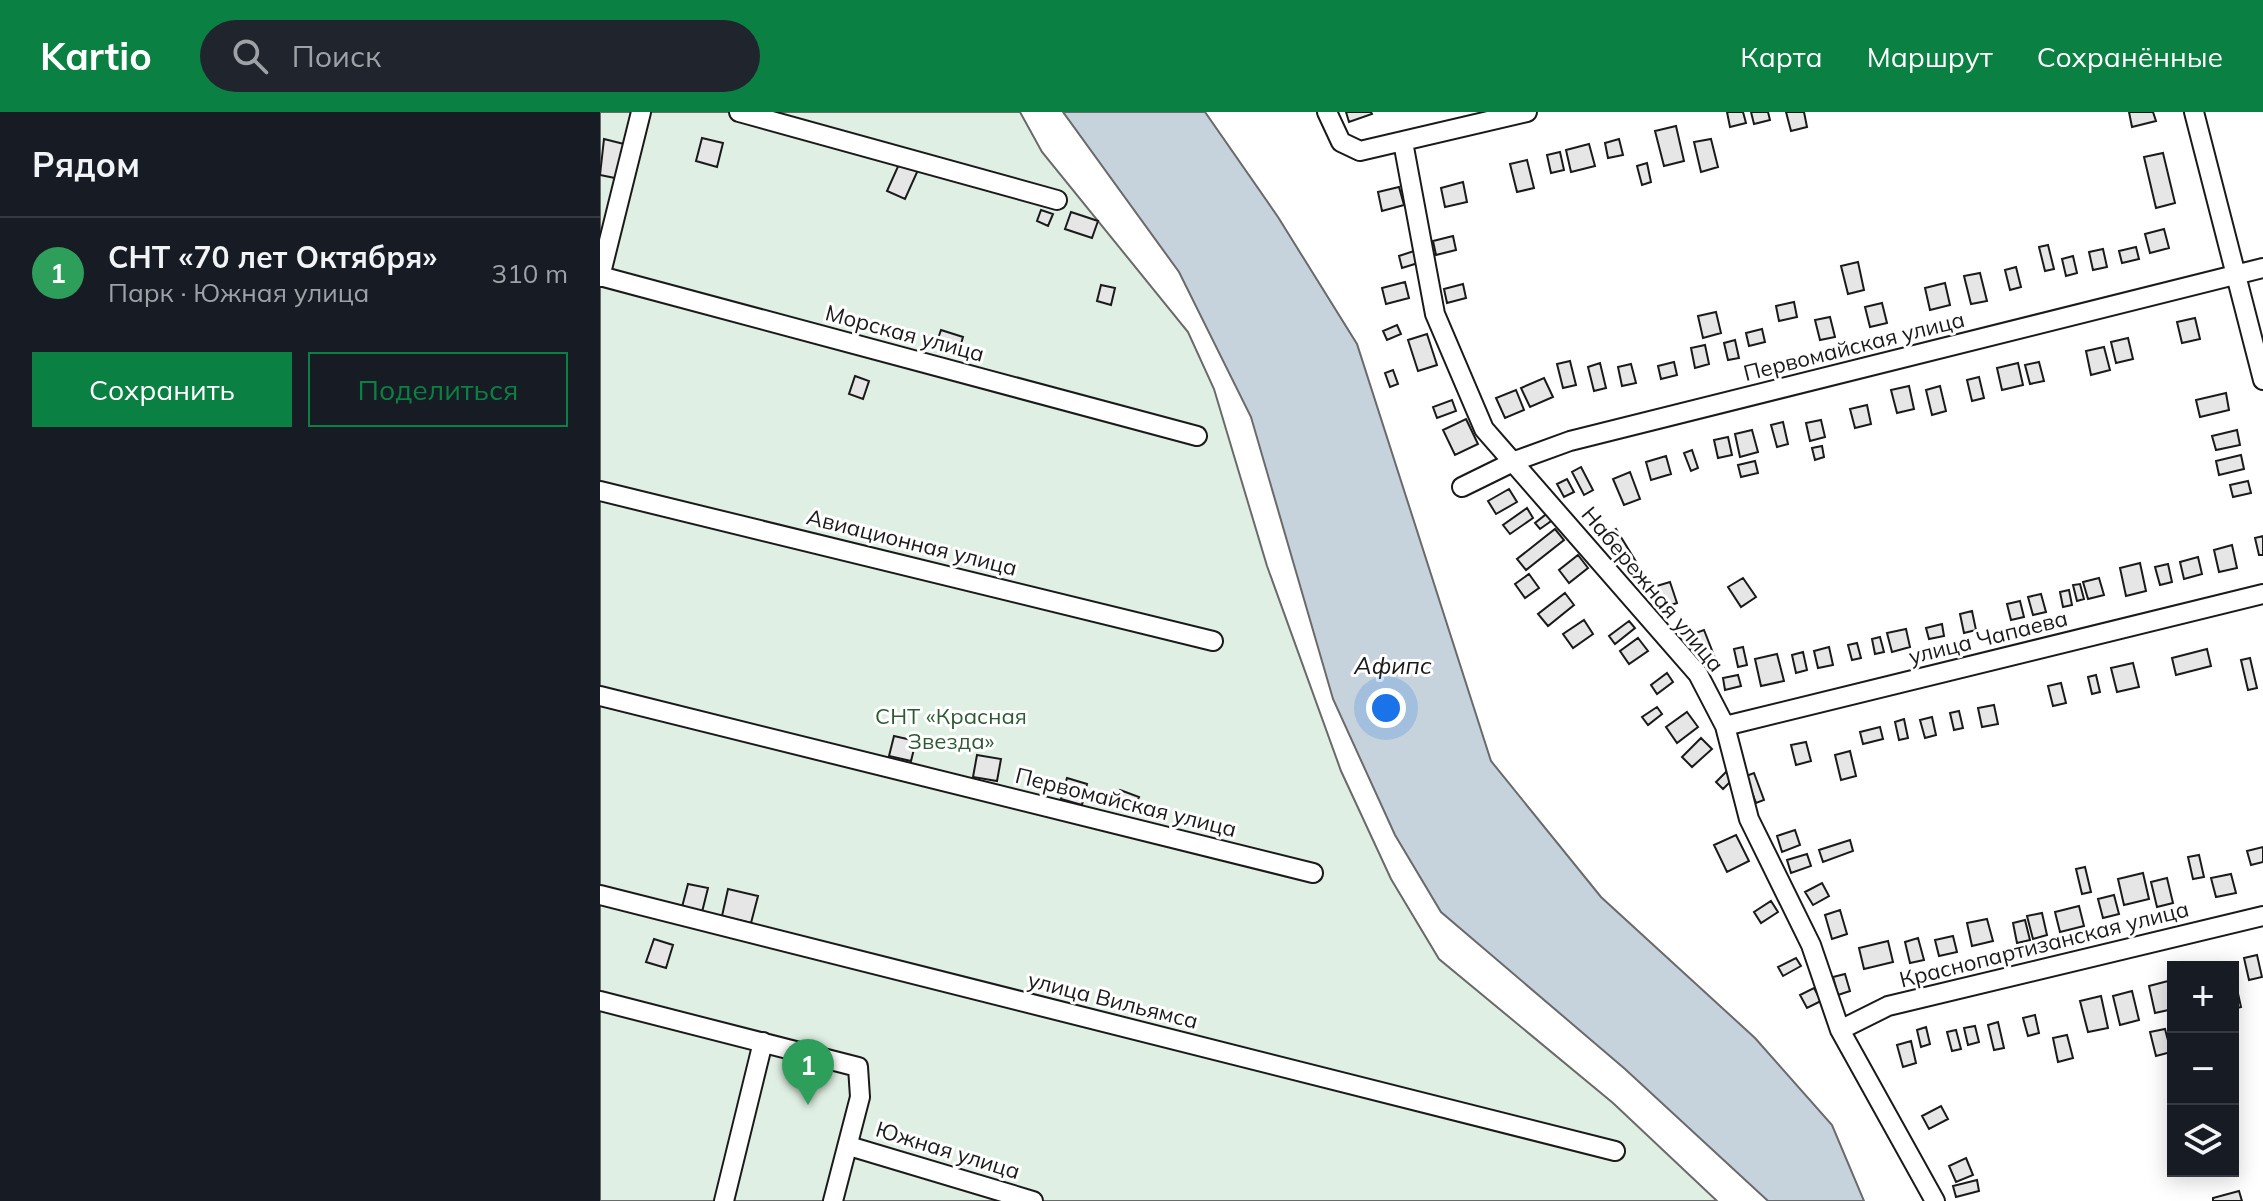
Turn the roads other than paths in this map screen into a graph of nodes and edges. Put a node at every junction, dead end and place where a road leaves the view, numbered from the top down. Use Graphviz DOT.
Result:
graph roads {
  1 [pos="641,112"];
  2 [pos="739,112"];
  3 [pos="1327,112"];
  4 [pos="1527,112"];
  5 [pos="2194,112"];
  6 [pos="1466,120"];
  7 [pos="1403,142"];
  8 [pos="1057,200"];
  9 [pos="2263,268"];
  10 [pos="2237,275"];
  11 [pos="600,277"];
  12 [pos="2263,380"];
  13 [pos="1197,436"];
  14 [pos="1515,461"];
  15 [pos="1462,487"];
  16 [pos="600,491"];
  17 [pos="2263,594"];
  18 [pos="1213,641"];
  19 [pos="600,696"];
  20 [pos="1725,726"];
  21 [pos="1313,873"];
  22 [pos="600,895"];
  23 [pos="2263,916"];
  24 [pos="600,1001"];
  25 [pos="1840,1030"];
  26 [pos="763,1042"];
  27 [pos="849,1146"];
  28 [pos="1615,1151"];
  29 [pos="724,1201"];
  30 [pos="833,1201"];
  31 [pos="1033,1201"];
  32 [pos="1935,1201"];
  1 -- 11 [label="street"];
  2 -- 8 [label="street"];
  3 -- 7 [label="street"];
  4 -- 6 [label="street"];
  5 -- 10 [label="street"];
  6 -- 7 [label="street"];
  7 -- 14 [label="street, Набережная улица"];
  9 -- 10 [label="street, Первомайская улица"];
  10 -- 12 [label="street"];
  10 -- 14 [label="street, Первомайская улица"];
  11 -- 13 [label="street, Морская улица"];
  14 -- 15 [label="street, Первомайская улица"];
  14 -- 20 [label="street, Набережная улица"];
  16 -- 18 [label="street, Авиационная улица"];
  17 -- 20 [label="street, улица Чапаева"];
  19 -- 21 [label="street, Первомайская улица"];
  20 -- 25 [label="street, Набережная улица"];
  22 -- 28 [label="street, улица Вильямса"];
  23 -- 25 [label="street, Краснопартизанская улица"];
  24 -- 26 [label="street"];
  25 -- 32 [label="street, Набережная улица"];
  26 -- 27 [label="street"];
  26 -- 29 [label="street"];
  27 -- 30 [label="street"];
  27 -- 31 [label="street, Южная улица"];
}
